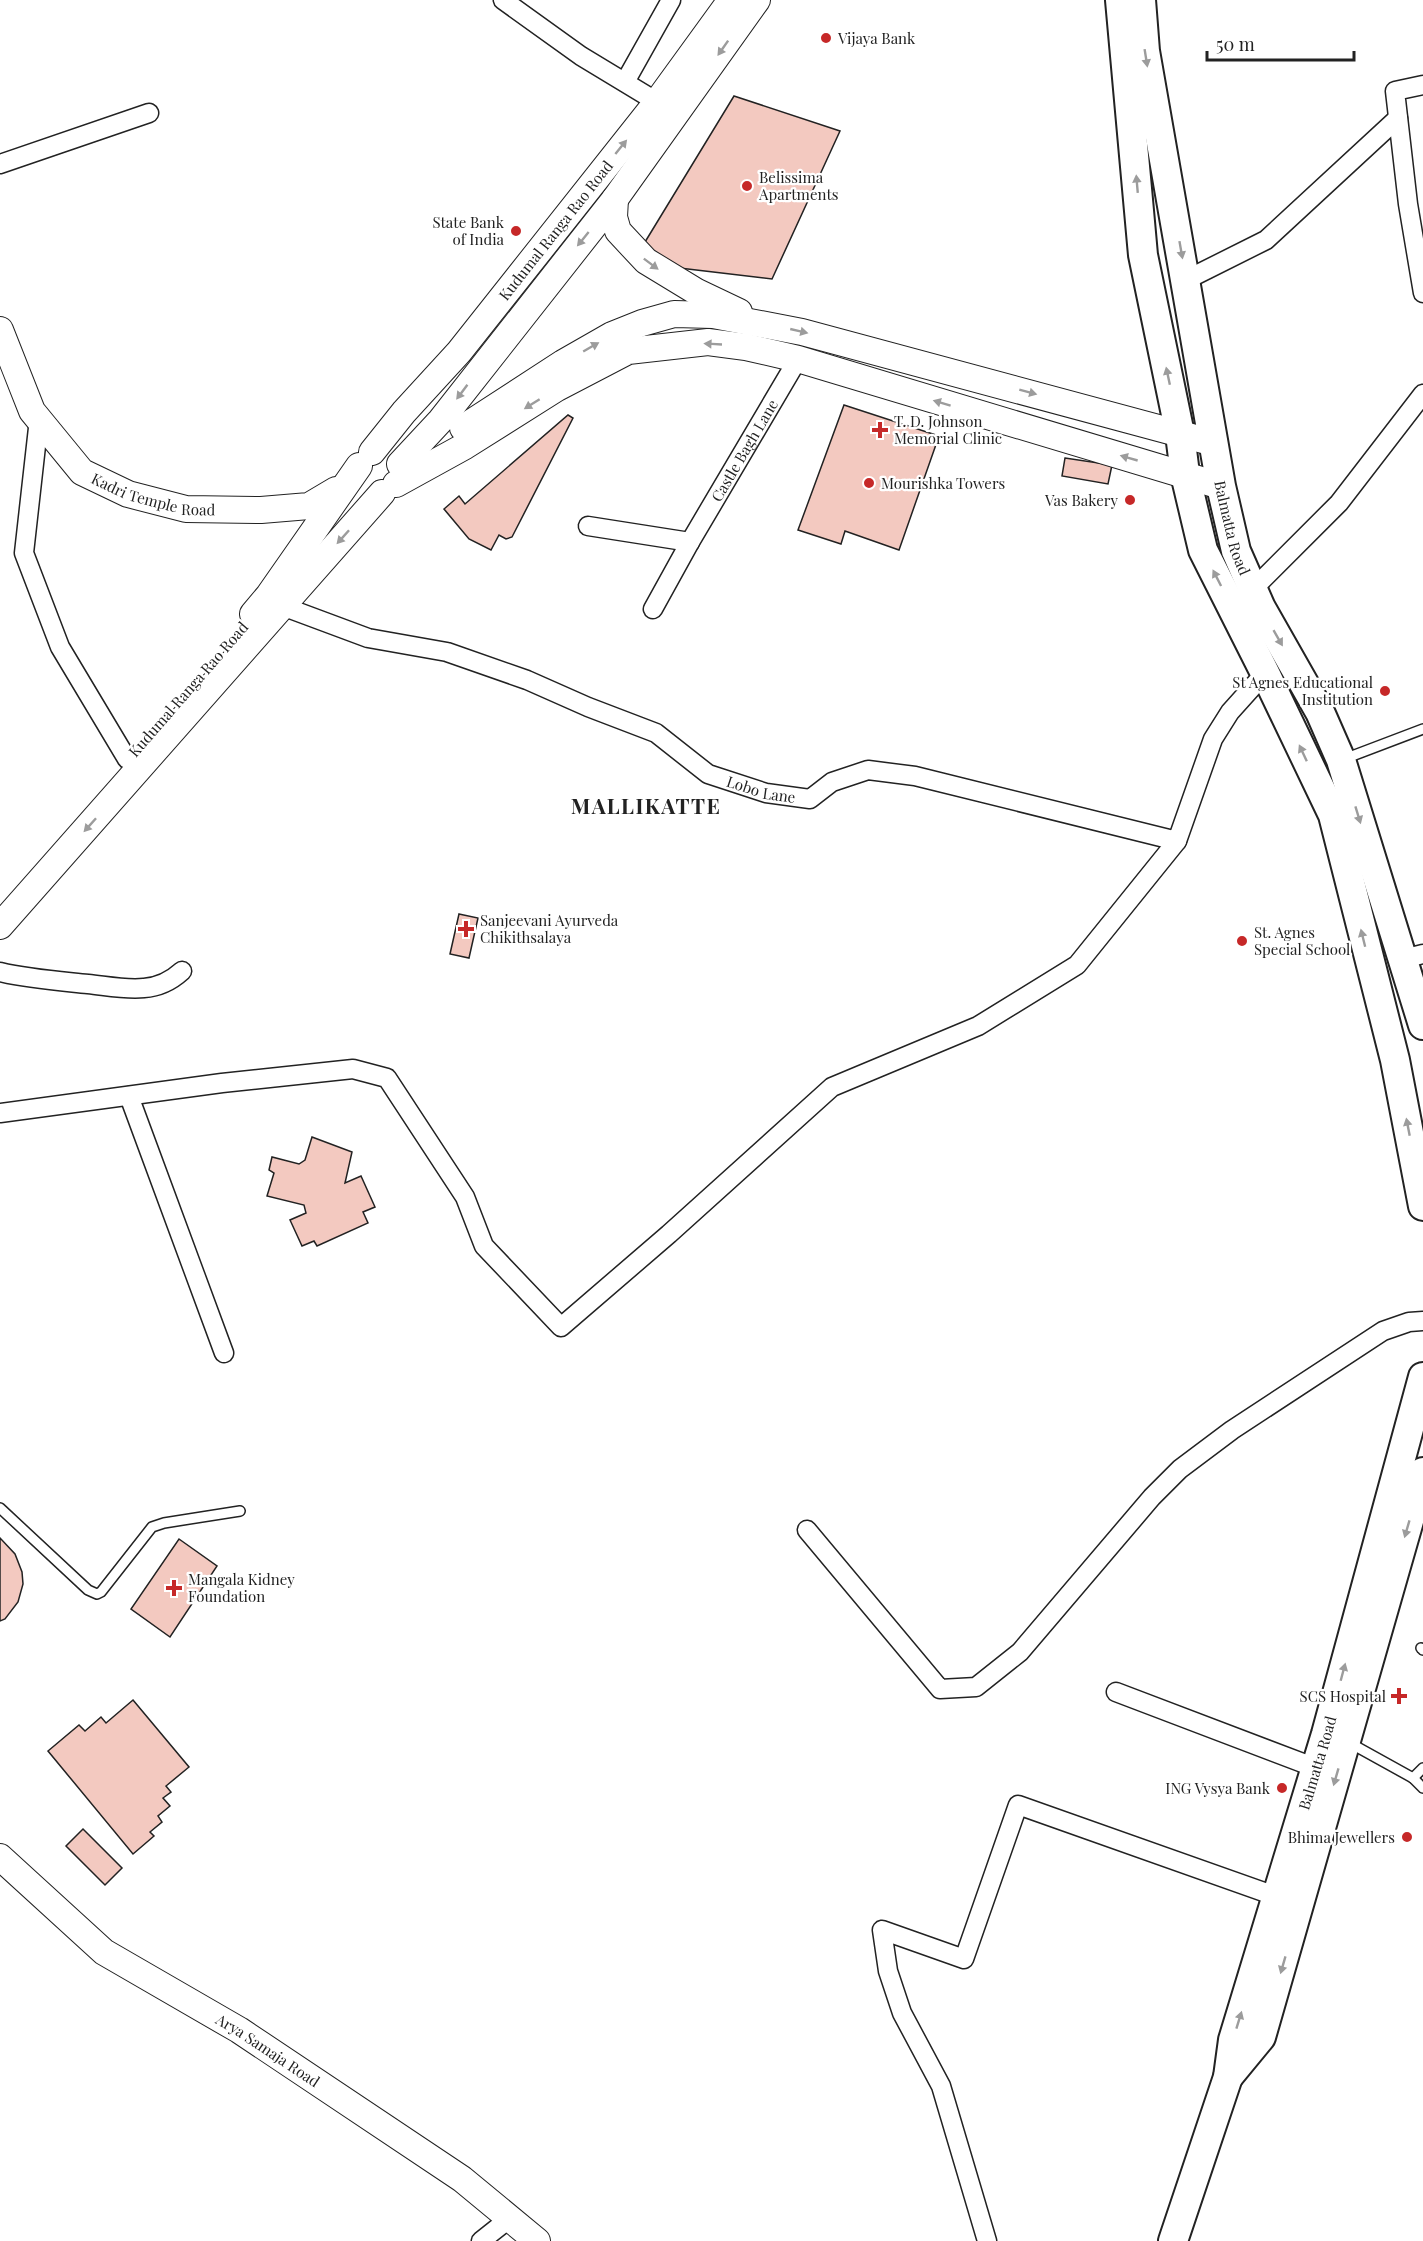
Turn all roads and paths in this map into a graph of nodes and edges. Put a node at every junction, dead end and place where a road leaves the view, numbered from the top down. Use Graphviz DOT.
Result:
graph roads {
  1 [pos="503,0"];
  2 [pos="670,0"];
  3 [pos="731,0"];
  4 [pos="757,0"];
  5 [pos="1120,0"];
  6 [pos="1141,0"];
  7 [pos="625,82"];
  8 [pos="1423,85"];
  9 [pos="667,108"];
  10 [pos="149,113"];
  11 [pos="1398,118"];
  12 [pos="0,164"];
  13 [pos="615,199"];
  14 [pos="1186,280"];
  15 [pos="1423,293"];
  16 [pos="747,320"];
  17 [pos="0,330"];
  18 [pos="746,347"];
  19 [pos="798,359"];
  20 [pos="1423,394"];
  21 [pos="39,419"];
  22 [pos="1180,434"];
  23 [pos="1214,443"];
  24 [pos="359,467"];
  25 [pos="1185,474"];
  26 [pos="395,478"];
  27 [pos="1221,486"];
  28 [pos="588,526"];
  29 [pos="690,542"];
  30 [pos="1253,589"];
  31 [pos="282,606"];
  32 [pos="653,609"];
  33 [pos="1265,673"];
  34 [pos="1423,729"];
  35 [pos="127,759"];
  36 [pos="1341,760"];
  37 [pos="1177,842"];
  38 [pos="0,899"];
  39 [pos="0,926"];
  40 [pos="1413,957"];
  41 [pos="182,971"];
  42 [pos="0,972"];
  43 [pos="1423,1025"];
  44 [pos="129,1096"];
  45 [pos="0,1113"];
  46 [pos="1423,1206"];
  47 [pos="1423,1321"];
  48 [pos="224,1353"];
  49 [pos="1423,1377"];
  50 [pos="1423,1472"];
  51 [pos="0,1508"];
  52 [pos="240,1511"];
  53 [pos="807,1530"];
  54 [pos="1116,1692"];
  55 [pos="1336,1738"];
  56 [pos="1316,1768"];
  57 [pos="1423,1768"];
  58 [pos="1413,1778"];
  59 [pos="1423,1788"];
  60 [pos="0,1857"];
  61 [pos="1278,1897"];
  62 [pos="1228,2077"];
  63 [pos="510,2218"];
  64 [pos="481,2241"];
  65 [pos="537,2241"];
  66 [pos="987,2241"];
  67 [pos="1173,2241"];
  1 -- 7 [label="street"];
  2 -- 7 [label="street"];
  3 -- 9 [label="street, Kudumal Ranga Rao Road"];
  4 -- 9 [label="street, one-way"];
  22 -- 5 [label="main road, one-way"];
  6 -- 14 [label="main road, Balmatta Road, one-way"];
  7 -- 9 [label="street"];
  8 -- 11 [label="street"];
  9 -- 13 [label="street"];
  24 -- 9 [label="street, Kudumal Ranga Rao Road, one-way"];
  10 -- 12 [label="street"];
  11 -- 14 [label="street"];
  11 -- 15 [label="street"];
  13 -- 16 [label="street, one-way"];
  13 -- 26 [label="street, one-way"];
  14 -- 23 [label="main road, Balmatta Road"];
  16 -- 18 [label="street"];
  16 -- 22 [label="street, one-way"];
  26 -- 16 [label="street, one-way"];
  17 -- 21 [label="street, Kadri Temple Road"];
  18 -- 19 [label="street"];
  18 -- 26 [label="street, one-way"];
  25 -- 19 [label="street, one-way"];
  19 -- 29 [label="street, Castle Bagh Lane"];
  20 -- 30 [label="street"];
  21 -- 24 [label="street, Kadri Temple Road"];
  21 -- 35 [label="street"];
  22 -- 23 [label="street"];
  22 -- 25 [label="main road"];
  23 -- 27 [label="main road, Balmatta Road"];
  24 -- 26 [label="street"];
  24 -- 26 [label="street"];
  24 -- 35 [label="street, Kudumal Ranga Rao Road"];
  25 -- 27 [label="street"];
  33 -- 25 [label="main road, one-way"];
  26 -- 31 [label="street, one-way"];
  27 -- 30 [label="main road, Balmatta Road"];
  28 -- 29 [label="street"];
  29 -- 32 [label="street, Castle Bagh Lane"];
  30 -- 36 [label="main road, Balmatta Road, one-way"];
  31 -- 37 [label="street, Lobo Lane"];
  31 -- 39 [label="street, one-way"];
  33 -- 37 [label="street"];
  46 -- 33 [label="main road, one-way"];
  34 -- 36 [label="lane"];
  35 -- 38 [label="street, Kudumal Ranga Rao Road"];
  36 -- 40 [label="main road, Balmatta Road, one-way"];
  37 -- 44 [label="street"];
  40 -- 43 [label="main road, Balmatta Road"];
  41 -- 42 [label="street"];
  44 -- 45 [label="street"];
  44 -- 48 [label="street"];
  47 -- 53 [label="street"];
  55 -- 49 [label="main road, Balmatta Road, one-way"];
  50 -- 55 [label="main road, Balmatta Road, one-way"];
  51 -- 52 [label="lane"];
  54 -- 56 [label="street"];
  55 -- 56 [label="main road, Balmatta Road"];
  55 -- 58 [label="lane"];
  55 -- 62 [label="main road, Balmatta Road, one-way"];
  56 -- 61 [label="main road, Balmatta Road"];
  57 -- 58 [label="lane"];
  58 -- 59 [label="lane"];
  60 -- 63 [label="street, Arya Samaja Road"];
  62 -- 61 [label="main road, Balmatta Road, one-way"];
  61 -- 66 [label="street"];
  62 -- 67 [label="main road, Balmatta Road"];
  63 -- 64 [label="street"];
  63 -- 65 [label="street, Arya Samaja Road"];
}
